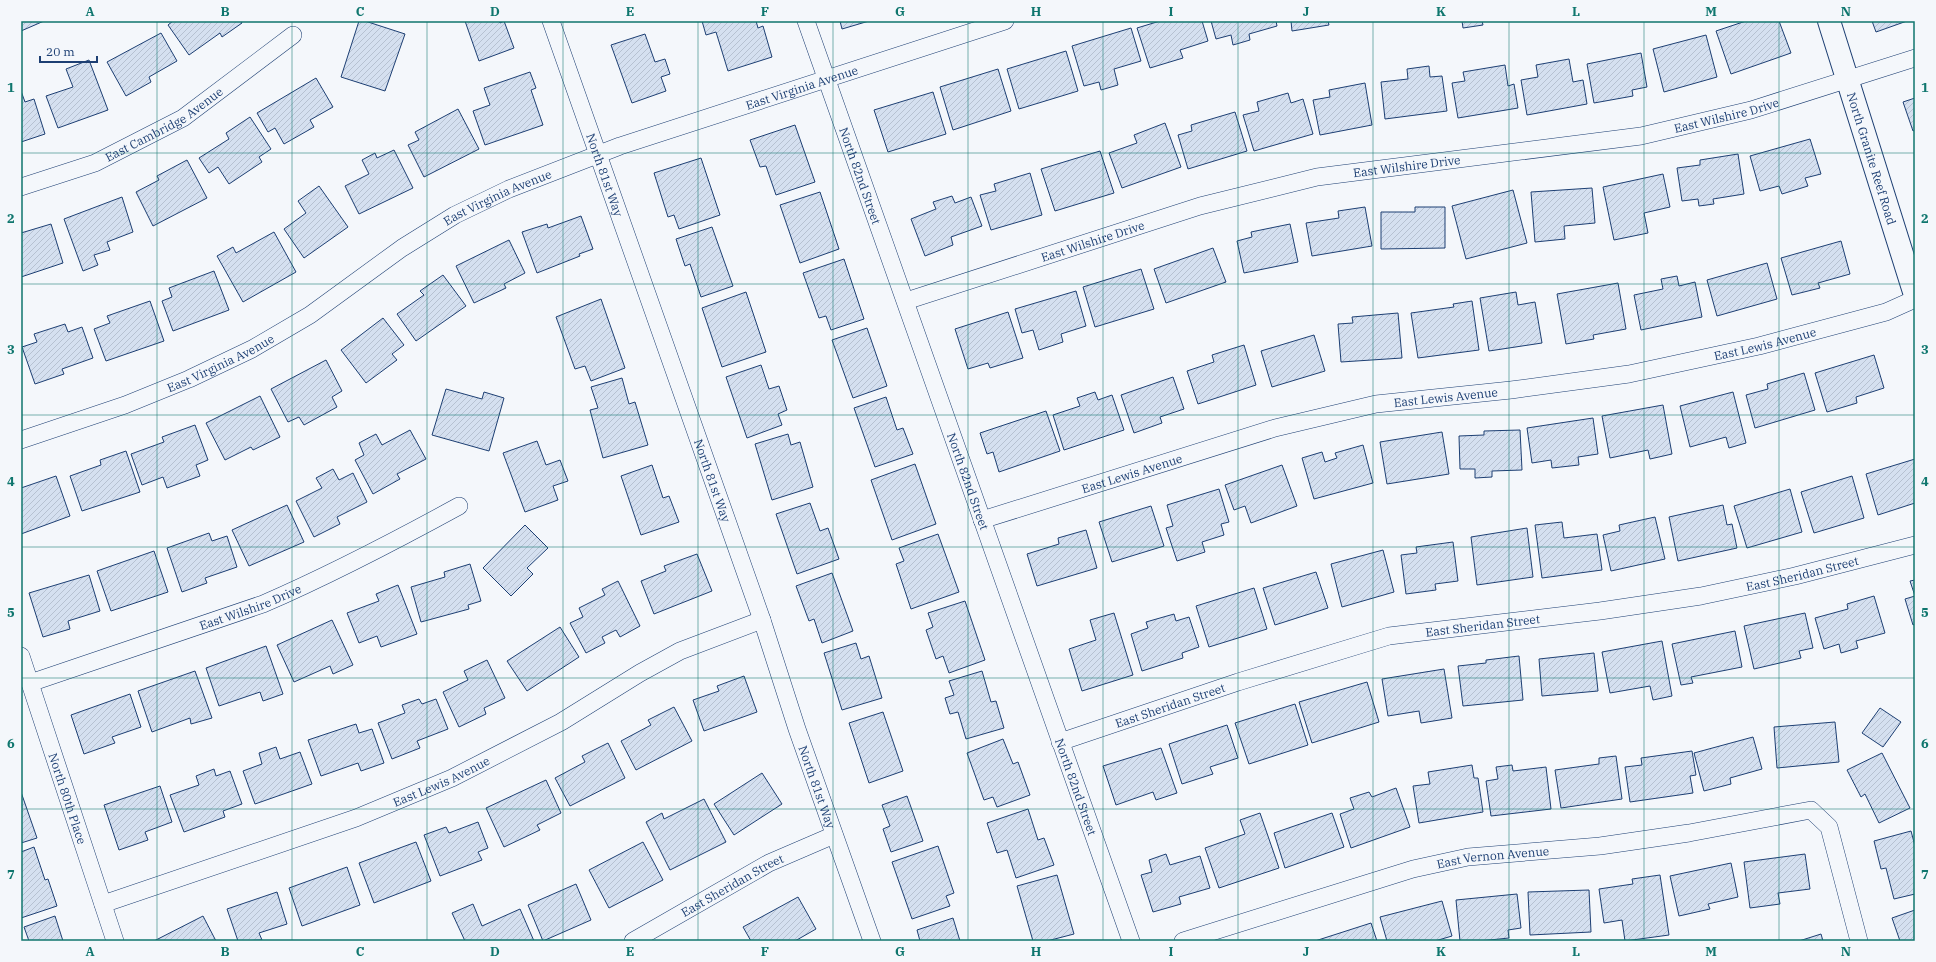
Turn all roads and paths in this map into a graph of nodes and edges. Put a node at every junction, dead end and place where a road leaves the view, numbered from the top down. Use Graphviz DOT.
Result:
graph roads {
  1 [pos="551,21"];
  2 [pos="806,21"];
  3 [pos="1005,21"];
  4 [pos="1829,21"];
  5 [pos="292,34"];
  6 [pos="1915,58"];
  7 [pos="826,78"];
  8 [pos="1847,80"];
  9 [pos="597,154"];
  10 [pos="21,188"];
  11 [pos="1915,295"];
  12 [pos="1915,299"];
  13 [pos="906,301"];
  14 [pos="21,440"];
  15 [pos="459,506"];
  16 [pos="982,520"];
  17 [pos="1915,546"];
  18 [pos="762,620"];
  19 [pos="21,656"];
  20 [pos="30,683"];
  21 [pos="1060,742"];
  22 [pos="834,835"];
  23 [pos="103,904"];
  24 [pos="115,941"];
  25 [pos="633,941"];
  26 [pos="872,941"];
  27 [pos="1131,941"];
  28 [pos="1183,941"];
  29 [pos="1859,941"];
  1 -- 9 [label="street, North 81st Way"];
  2 -- 7 [label="street, North 82nd Street"];
  3 -- 7 [label="street, East Virginia Avenue"];
  4 -- 8 [label="street, North Granite Reef Road"];
  5 -- 10 [label="street, East Cambridge Avenue"];
  6 -- 8 [label="street, East Wilshire Drive"];
  7 -- 9 [label="street, East Virginia Avenue"];
  7 -- 13 [label="street, North 82nd Street"];
  8 -- 11 [label="street, North Granite Reef Road"];
  8 -- 13 [label="street, East Wilshire Drive"];
  9 -- 14 [label="street, East Virginia Avenue"];
  9 -- 18 [label="street, North 81st Way"];
  12 -- 16 [label="street, East Lewis Avenue"];
  13 -- 16 [label="street, North 82nd Street"];
  15 -- 20 [label="street, East Wilshire Drive"];
  16 -- 21 [label="street, North 82nd Street"];
  17 -- 21 [label="street, East Sheridan Street"];
  18 -- 22 [label="street, North 81st Way"];
  18 -- 23 [label="street, East Lewis Avenue"];
  19 -- 20 [label="street, North 80th Place"];
  20 -- 23 [label="street, North 80th Place"];
  21 -- 27 [label="street, North 82nd Street"];
  22 -- 25 [label="street, East Sheridan Street"];
  22 -- 26 [label="street, North 81st Way"];
  23 -- 24 [label="street, North 80th Place"];
  28 -- 29 [label="street, East Vernon Avenue"];
}
